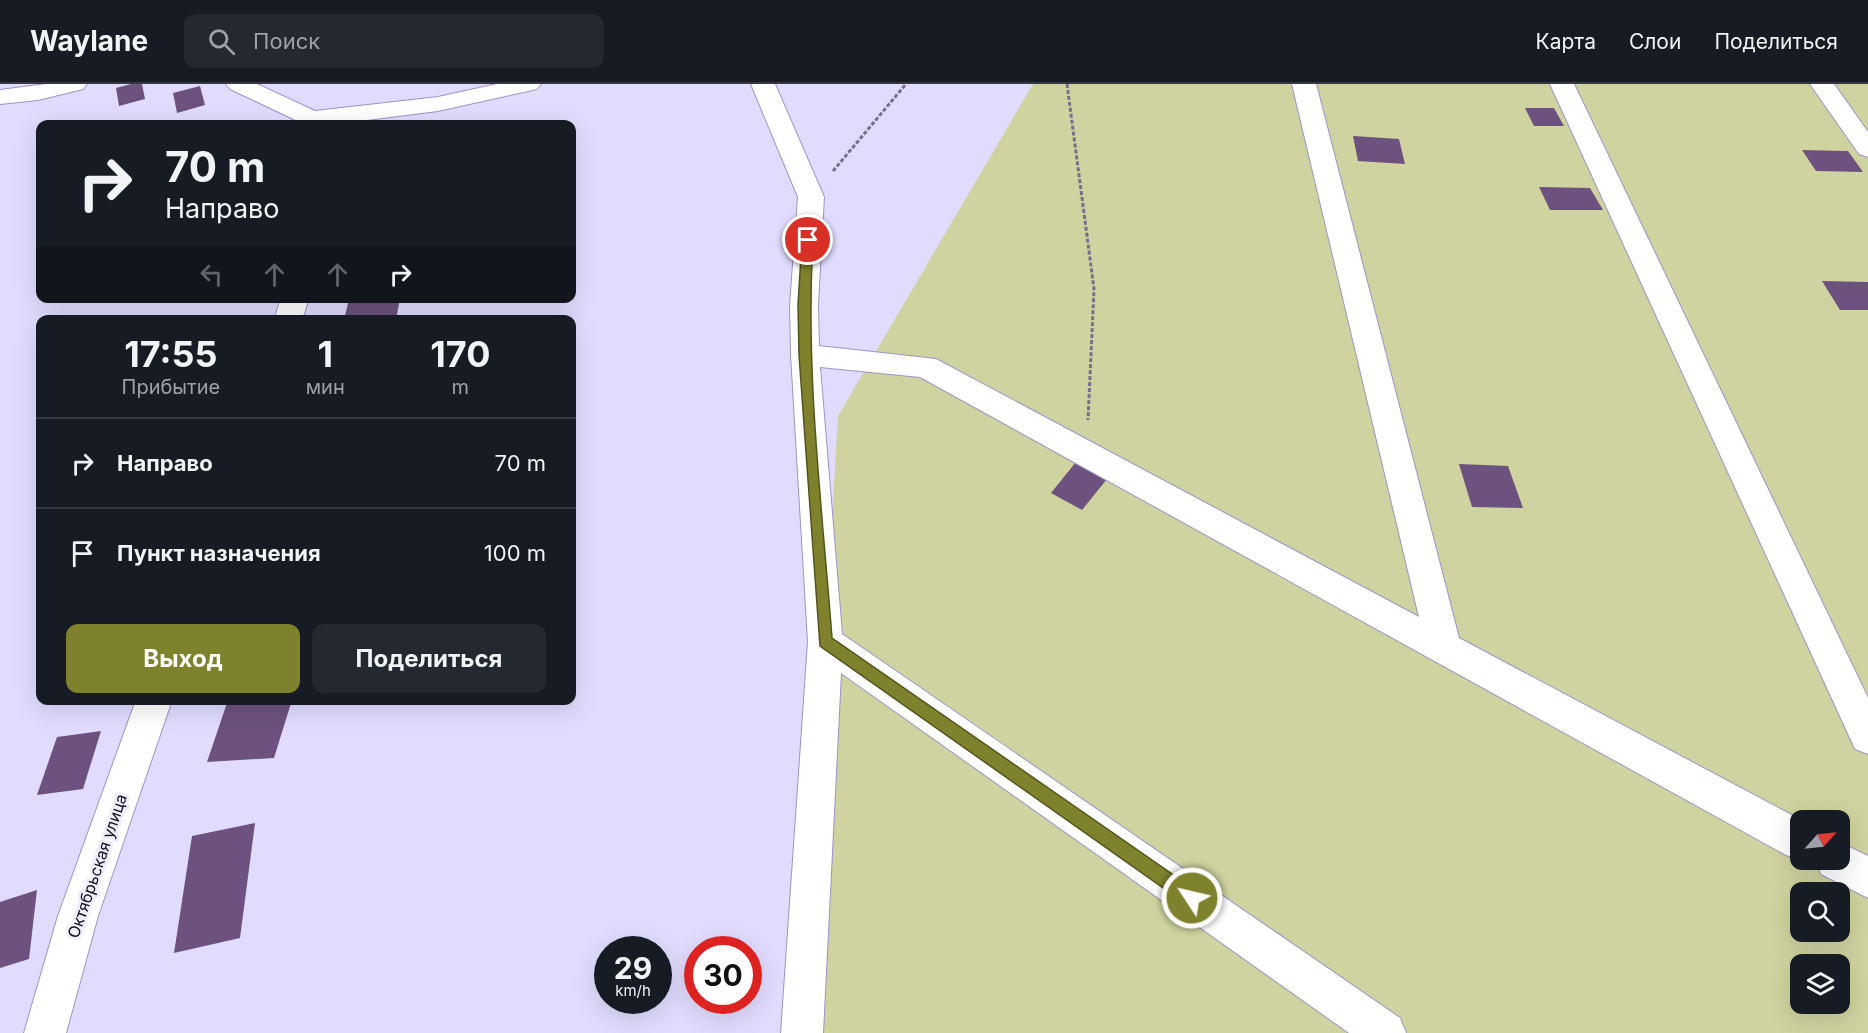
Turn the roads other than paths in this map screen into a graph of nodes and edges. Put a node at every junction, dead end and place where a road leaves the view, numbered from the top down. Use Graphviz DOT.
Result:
graph roads {
  1 [pos="75,84"];
  2 [pos="238,84"];
  3 [pos="529,84"];
  4 [pos="764,84"];
  5 [pos="1304,84"];
  6 [pos="1562,84"];
  7 [pos="1822,84"];
  8 [pos="0,97"];
  9 [pos="314,120"];
  10 [pos="332,120"];
  11 [pos="1868,149"];
  12 [pos="805,355"];
  13 [pos="825,642"];
  14 [pos="1444,648"];
  15 [pos="152,705"];
  16 [pos="1868,737"];
  17 [pos="1790,836"];
  18 [pos="1850,868"];
  19 [pos="1868,878"];
  20 [pos="45,1033"];
  21 [pos="802,1033"];
  22 [pos="1385,1033"];
  1 -- 8 [label="street"];
  2 -- 9 [label="street"];
  3 -- 10 [label="street"];
  4 -- 12 [label="street"];
  5 -- 14 [label="street"];
  6 -- 16 [label="street"];
  7 -- 11 [label="street"];
  12 -- 13 [label="street"];
  12 -- 14 [label="street"];
  13 -- 21 [label="street"];
  13 -- 22 [label="street"];
  14 -- 17 [label="street"];
  15 -- 20 [label="street, Октябрьская улица"];
  18 -- 19 [label="street"];
}
